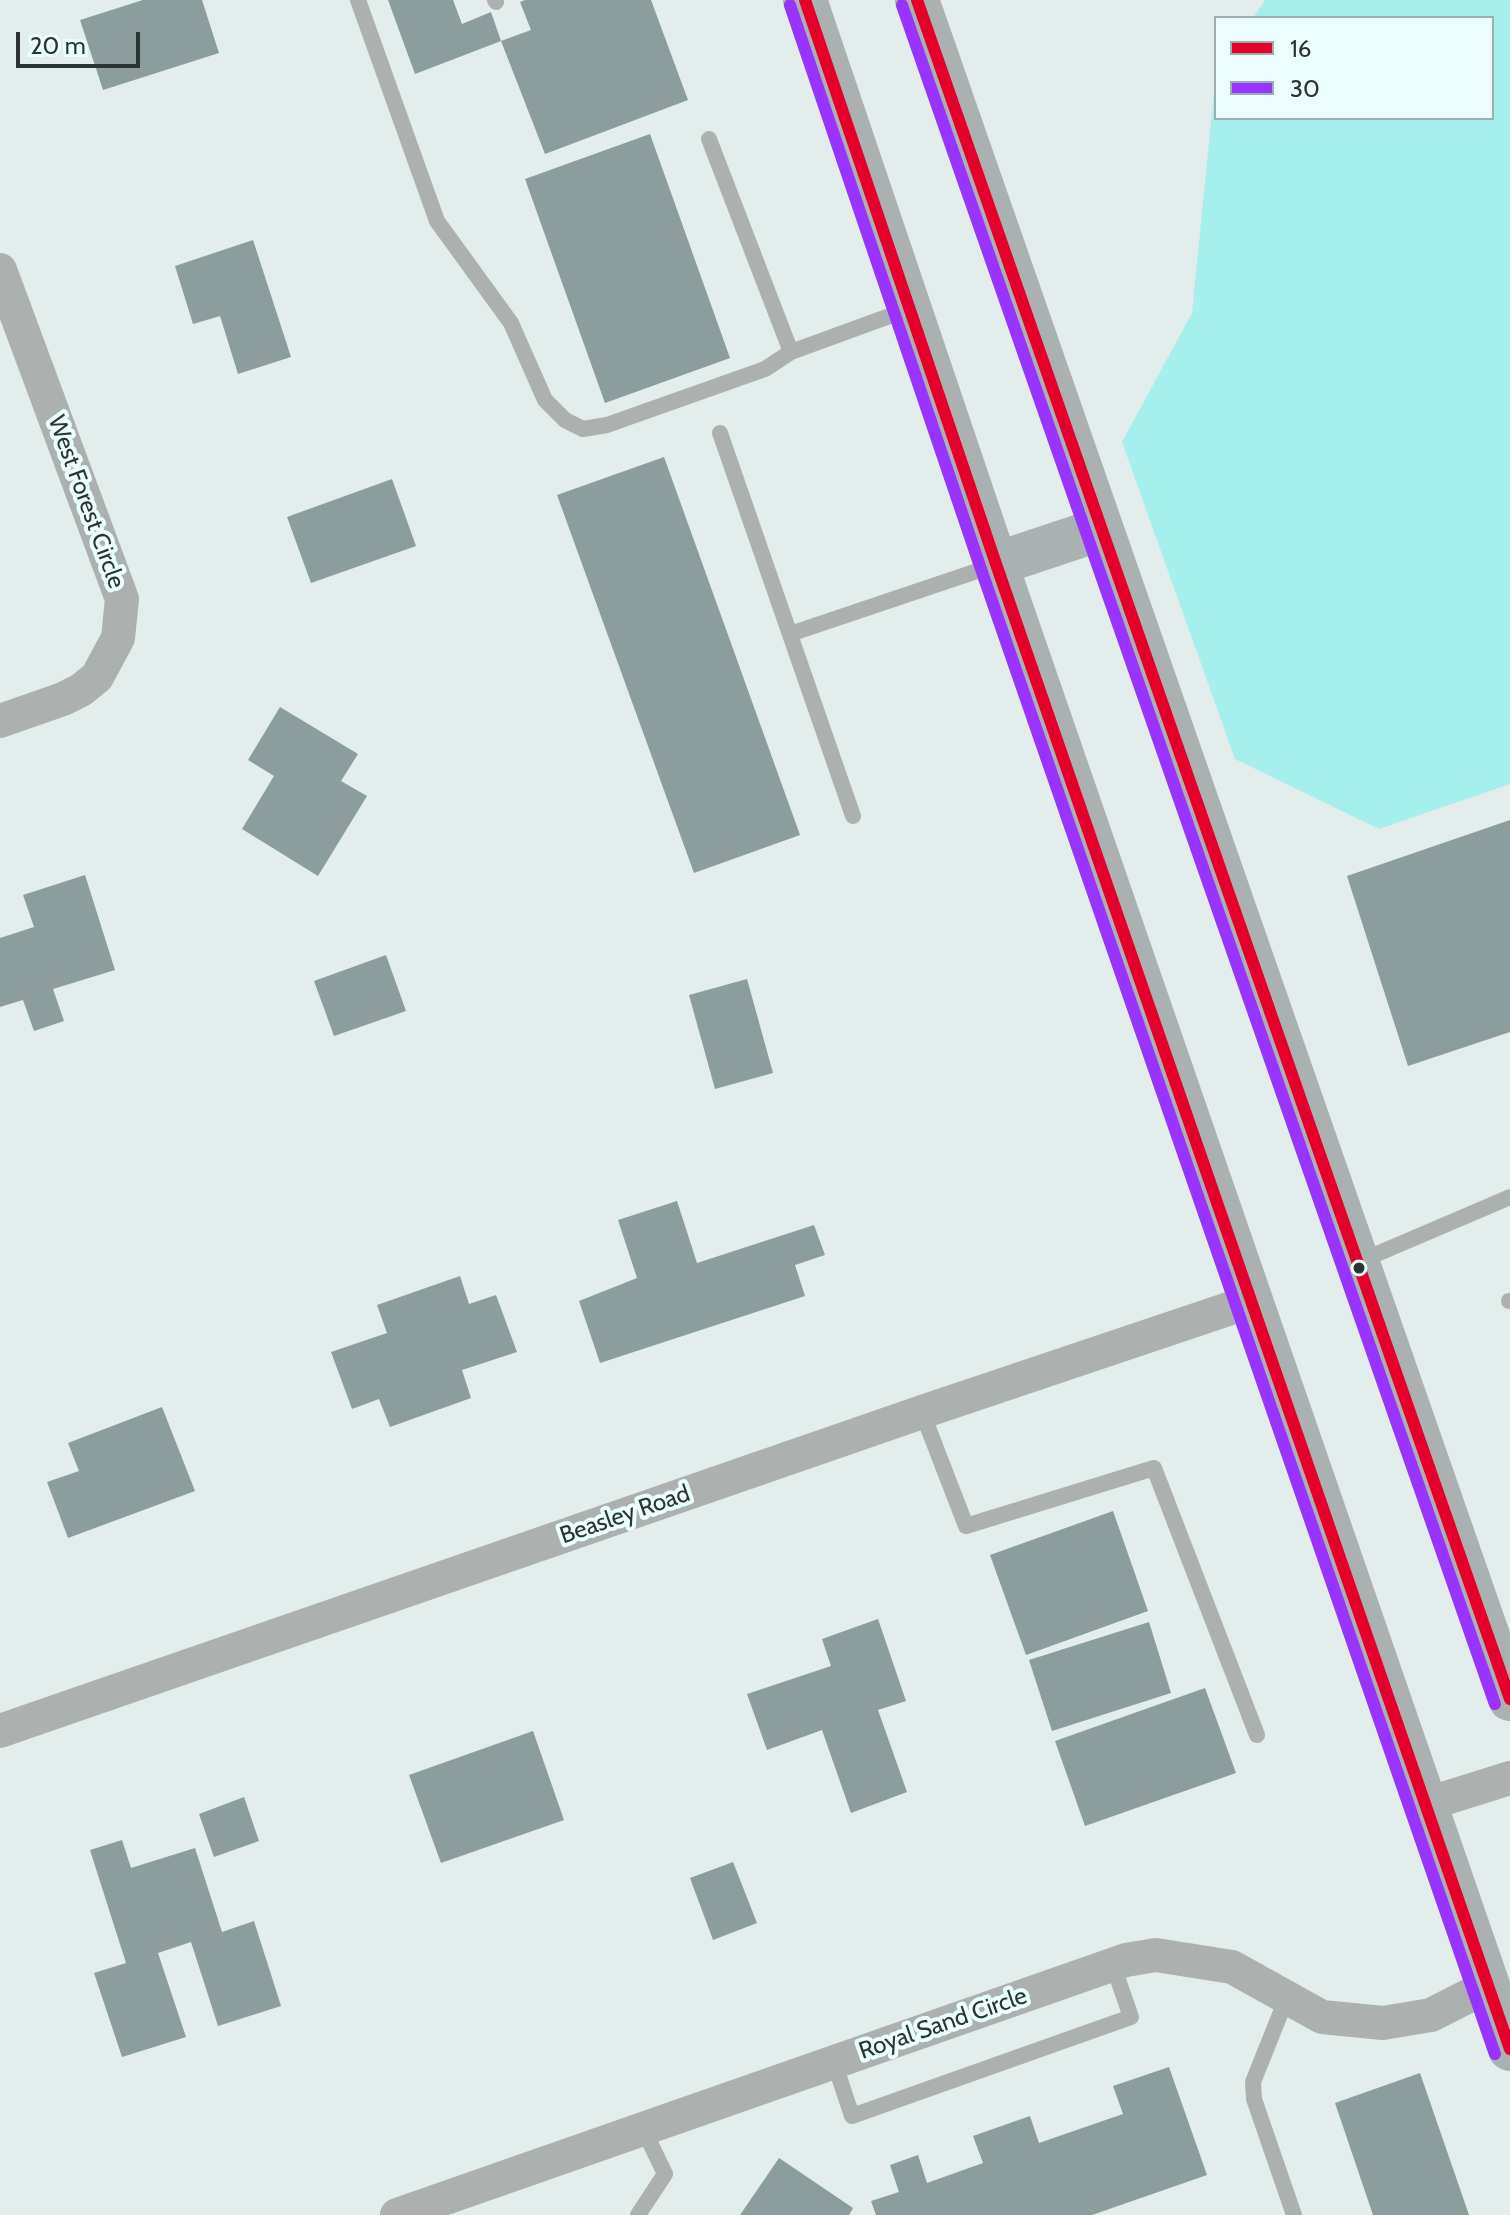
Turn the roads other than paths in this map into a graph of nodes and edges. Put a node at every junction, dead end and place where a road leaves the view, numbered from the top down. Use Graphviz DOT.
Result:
graph roads {
  1 [pos="358,0"];
  2 [pos="805,0"];
  3 [pos="917,0"];
  4 [pos="709,139"];
  5 [pos="0,270"];
  6 [pos="909,309"];
  7 [pos="791,352"];
  8 [pos="720,433"];
  9 [pos="1101,529"];
  10 [pos="996,564"];
  11 [pos="790,634"];
  12 [pos="0,721"];
  13 [pos="853,816"];
  14 [pos="1510,1197"];
  15 [pos="1357,1263"];
  16 [pos="1252,1301"];
  17 [pos="922,1412"];
  18 [pos="1510,1699"];
  19 [pos="0,1731"];
  20 [pos="1257,1735"];
  21 [pos="1510,1778"];
  22 [pos="1427,1804"];
  23 [pos="1113,1965"];
  24 [pos="1488,1986"];
  25 [pos="1287,1997"];
  26 [pos="1510,2049"];
  27 [pos="834,2062"];
  28 [pos="643,2128"];
  29 [pos="397,2215"];
  30 [pos="638,2215"];
  31 [pos="1294,2215"];
  1 -- 7 [label="lane"];
  2 -- 6 [label="main road"];
  3 -- 9 [label="main road"];
  4 -- 7 [label="lane"];
  5 -- 12 [label="street, West Forest Circle"];
  6 -- 7 [label="lane"];
  6 -- 10 [label="main road"];
  8 -- 11 [label="lane"];
  9 -- 10 [label="main road"];
  9 -- 15 [label="main road"];
  10 -- 11 [label="lane"];
  10 -- 16 [label="main road"];
  11 -- 13 [label="lane"];
  14 -- 15 [label="lane"];
  15 -- 18 [label="main road"];
  16 -- 17 [label="street, Beasley Road"];
  16 -- 22 [label="main road"];
  17 -- 19 [label="street, Beasley Road"];
  17 -- 20 [label="lane"];
  21 -- 22 [label="street"];
  22 -- 24 [label="main road"];
  23 -- 25 [label="street, Royal Sand Circle"];
  23 -- 27 [label="street, Royal Sand Circle"];
  23 -- 27 [label="lane"];
  24 -- 25 [label="street, Royal Sand Circle"];
  24 -- 26 [label="main road"];
  25 -- 31 [label="lane"];
  27 -- 28 [label="street, Royal Sand Circle"];
  28 -- 29 [label="street, Royal Sand Circle"];
  28 -- 30 [label="lane"];
}
